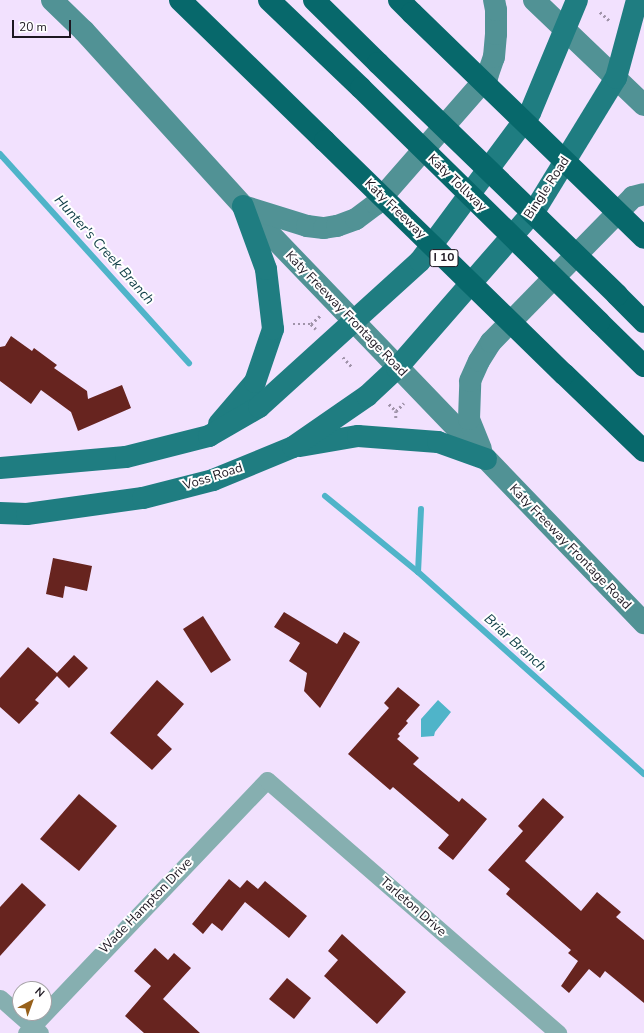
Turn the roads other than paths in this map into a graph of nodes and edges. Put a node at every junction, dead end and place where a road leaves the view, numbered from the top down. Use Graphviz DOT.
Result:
graph roads {
  1 [pos="52,0"];
  2 [pos="180,0"];
  3 [pos="269,0"];
  4 [pos="314,0"];
  5 [pos="494,0"];
  6 [pos="534,0"];
  7 [pos="577,0"];
  8 [pos="638,0"];
  9 [pos="406,6"];
  10 [pos="565,32"];
  11 [pos="616,78"];
  12 [pos="644,105"];
  13 [pos="644,194"];
  14 [pos="243,206"];
  15 [pos="644,238"];
  16 [pos="355,322"];
  17 [pos="644,322"];
  18 [pos="644,366"];
  19 [pos="397,368"];
  20 [pos="209,436"];
  21 [pos="293,447"];
  22 [pos="644,451"];
  23 [pos="486,459"];
  24 [pos="0,468"];
  25 [pos="0,513"];
  26 [pos="644,623"];
  27 [pos="267,780"];
  28 [pos="0,998"];
  29 [pos="33,1031"];
  30 [pos="558,1033"];
  1 -- 14 [label="main road, Katy Freeway Frontage Road"];
  2 -- 22 [label="highway, Katy Freeway / I 10, bridge"];
  3 -- 18 [label="highway, Katy Tollway, bridge"];
  4 -- 17 [label="highway, bridge"];
  5 -- 14 [label="main road"];
  6 -- 10 [label="main road"];
  7 -- 10 [label="main road"];
  8 -- 11 [label="main road, Bingle Road"];
  9 -- 15 [label="highway, bridge"];
  10 -- 11 [label="main road"];
  10 -- 16 [label="main road"];
  11 -- 12 [label="main road"];
  11 -- 19 [label="main road, Bingle Road"];
  13 -- 23 [label="main road"];
  14 -- 16 [label="main road, Katy Freeway Frontage Road"];
  14 -- 20 [label="main road"];
  16 -- 19 [label="main road, Katy Freeway Frontage Road"];
  16 -- 20 [label="main road"];
  19 -- 21 [label="main road, Voss Road"];
  19 -- 23 [label="main road, Katy Freeway Frontage Road"];
  20 -- 24 [label="main road"];
  21 -- 23 [label="main road"];
  21 -- 25 [label="main road, Voss Road"];
  23 -- 26 [label="main road, Katy Freeway Frontage Road"];
  27 -- 29 [label="street, Wade Hampton Drive"];
  27 -- 30 [label="street, Tarleton Drive"];
  28 -- 29 [label="street"];
}
